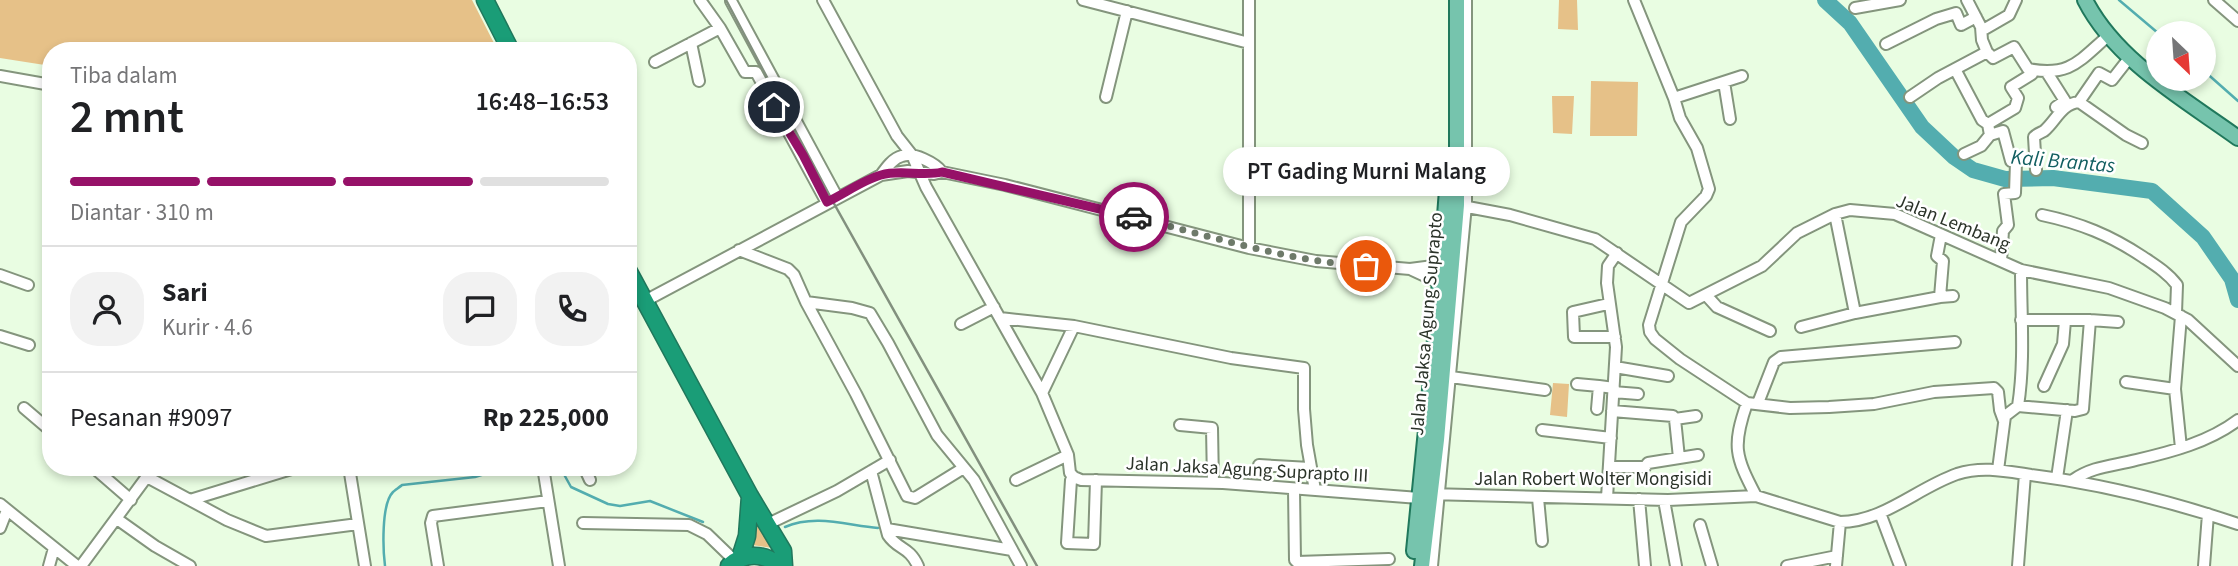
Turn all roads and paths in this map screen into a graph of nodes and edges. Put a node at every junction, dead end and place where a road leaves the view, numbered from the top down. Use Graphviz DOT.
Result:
graph roads {
  1 [pos="485,0"];
  2 [pos="700,0"];
  3 [pos="823,0"];
  4 [pos="1083,0"];
  5 [pos="1249,0"];
  6 [pos="1447,0"];
  7 [pos="1457,0"];
  8 [pos="1466,0"];
  9 [pos="1634,0"];
  10 [pos="1900,0"];
  11 [pos="1967,0"];
  12 [pos="2016,0"];
  13 [pos="2085,0"];
  14 [pos="2214,0"];
  15 [pos="731,1"];
  16 [pos="1855,8"];
  17 [pos="1127,11"];
  18 [pos="1976,17"];
  19 [pos="2238,21"];
  20 [pos="720,28"];
  21 [pos="1983,30"];
  22 [pos="2108,36"];
  23 [pos="506,42"];
  24 [pos="691,43"];
  25 [pos="1249,43"];
  26 [pos="1886,44"];
  27 [pos="1987,52"];
  28 [pos="2130,57"];
  29 [pos="655,62"];
  30 [pos="1955,69"];
  31 [pos="2033,70"];
  32 [pos="2046,71"];
  33 [pos="0,76"];
  34 [pos="1742,76"];
  35 [pos="1460,80"];
  36 [pos="699,81"];
  37 [pos="1724,82"];
  38 [pos="42,83"];
  39 [pos="1106,97"];
  40 [pos="1910,97"];
  41 [pos="1674,98"];
  42 [pos="2079,102"];
  43 [pos="2059,113"];
  44 [pos="1730,119"];
  45 [pos="1989,129"];
  46 [pos="2238,138"];
  47 [pos="2142,143"];
  48 [pos="1964,154"];
  49 [pos="907,155"];
  50 [pos="2036,170"];
  51 [pos="908,171"];
  52 [pos="921,172"];
  53 [pos="942,172"];
  54 [pos="881,175"];
  55 [pos="926,187"];
  56 [pos="832,200"];
  57 [pos="1461,205"];
  58 [pos="1835,214"];
  59 [pos="2042,215"];
  60 [pos="1941,235"];
  61 [pos="1249,248"];
  62 [pos="739,250"];
  63 [pos="1617,253"];
  64 [pos="2001,261"];
  65 [pos="1441,265"];
  66 [pos="1410,269"];
  67 [pos="2021,270"];
  68 [pos="0,275"];
  69 [pos="637,281"];
  70 [pos="1440,283"];
  71 [pos="28,285"];
  72 [pos="1660,285"];
  73 [pos="1706,295"];
  74 [pos="1953,296"];
  75 [pos="1940,297"];
  76 [pos="645,301"];
  77 [pos="806,302"];
  78 [pos="1608,304"];
  79 [pos="994,307"];
  80 [pos="2174,312"];
  81 [pos="1855,313"];
  82 [pos="1000,318"];
  83 [pos="2021,320"];
  84 [pos="2090,320"];
  85 [pos="2065,321"];
  86 [pos="2118,322"];
  87 [pos="961,324"];
  88 [pos="1074,326"];
  89 [pos="1801,327"];
  90 [pos="1770,331"];
  91 [pos="0,336"];
  92 [pos="1615,337"];
  93 [pos="1955,342"];
  94 [pos="29,345"];
  95 [pos="1449,347"];
  96 [pos="2238,366"];
  97 [pos="1615,367"];
  98 [pos="1668,376"];
  99 [pos="1451,377"];
  100 [pos="2126,383"];
  101 [pos="1577,384"];
  102 [pos="1599,386"];
  103 [pos="2044,386"];
  104 [pos="2175,389"];
  105 [pos="1545,390"];
  106 [pos="1614,390"];
  107 [pos="1042,393"];
  108 [pos="1638,394"];
  109 [pos="1753,402"];
  110 [pos="2018,405"];
  111 [pos="24,408"];
  112 [pos="1597,409"];
  113 [pos="2067,410"];
  114 [pos="1612,411"];
  115 [pos="1696,416"];
  116 [pos="1675,419"];
  117 [pos="2004,421"];
  118 [pos="2238,421"];
  119 [pos="42,423"];
  120 [pos="1180,425"];
  121 [pos="1542,430"];
  122 [pos="1431,439"];
  123 [pos="1611,439"];
  124 [pos="2181,448"];
  125 [pos="1068,454"];
  126 [pos="1698,456"];
  127 [pos="1679,458"];
  128 [pos="890,460"];
  129 [pos="1259,465"];
  130 [pos="1609,467"];
  131 [pos="1311,468"];
  132 [pos="962,469"];
  133 [pos="1998,470"];
  134 [pos="871,471"];
  135 [pos="2025,474"];
  136 [pos="103,476"];
  137 [pos="148,476"];
  138 [pos="157,476"];
  139 [pos="269,476"];
  140 [pos="350,476"];
  141 [pos="545,476"];
  142 [pos="588,476"];
  143 [pos="1074,477"];
  144 [pos="2057,478"];
  145 [pos="590,480"];
  146 [pos="1016,480"];
  147 [pos="1096,480"];
  148 [pos="2073,480"];
  149 [pos="1213,483"];
  150 [pos="1294,490"];
  151 [pos="1315,490"];
  152 [pos="750,496"];
  153 [pos="1429,496"];
  154 [pos="1756,496"];
  155 [pos="1538,498"];
  156 [pos="1607,498"];
  157 [pos="1639,499"];
  158 [pos="131,500"];
  159 [pos="190,500"];
  160 [pos="1664,500"];
  161 [pos="548,501"];
  162 [pos="3,507"];
  163 [pos="1880,513"];
  164 [pos="2208,514"];
  165 [pos="117,519"];
  166 [pos="1840,522"];
  167 [pos="583,523"];
  168 [pos="358,524"];
  169 [pos="768,524"];
  170 [pos="2238,524"];
  171 [pos="1700,525"];
  172 [pos="0,528"];
  173 [pos="887,528"];
  174 [pos="1542,541"];
  175 [pos="54,548"];
  176 [pos="1012,550"];
  177 [pos="1390,559"];
  178 [pos="782,561"];
  179 [pos="1836,561"];
  180 [pos="735,562"];
  181 [pos="49,566"];
  182 [pos="79,566"];
  183 [pos="190,566"];
  184 [pos="365,566"];
  185 [pos="438,566"];
  186 [pos="559,566"];
  187 [pos="792,566"];
  188 [pos="918,566"];
  189 [pos="1021,566"];
  190 [pos="1413,566"];
  191 [pos="1422,566"];
  192 [pos="1432,566"];
  193 [pos="1645,566"];
  194 [pos="1676,566"];
  195 [pos="1712,566"];
  196 [pos="1787,566"];
  197 [pos="1900,566"];
  198 [pos="2018,566"];
  199 [pos="2204,566"];
  1 -- 23 [label="highway"];
  2 -- 20 [label="street"];
  3 -- 49 [label="street"];
  4 -- 17 [label="street"];
  5 -- 25 [label="street"];
  6 -- 65 [label="main road, Jalan Jaksa Agung Suprapto"];
  7 -- 35 [label="main road, Jalan Jaksa Agung Suprapto"];
  8 -- 35 [label="street, Jalan Jaksa Agung Suprapto"];
  9 -- 41 [label="street"];
  10 -- 16 [label="street"];
  11 -- 18 [label="street"];
  12 -- 21 [label="street"];
  13 -- 22 [label="main road"];
  14 -- 19 [label="street"];
  15 -- 56 [label="street"];
  17 -- 25 [label="street"];
  17 -- 39 [label="street"];
  18 -- 21 [label="street"];
  18 -- 26 [label="street"];
  20 -- 24 [label="street"];
  20 -- 56 [label="street"];
  21 -- 27 [label="street"];
  22 -- 28 [label="main road"];
  22 -- 32 [label="street"];
  24 -- 29 [label="street"];
  24 -- 36 [label="street"];
  25 -- 61 [label="street"];
  27 -- 30 [label="street"];
  27 -- 31 [label="street"];
  28 -- 42 [label="street"];
  28 -- 46 [label="main road"];
  30 -- 40 [label="street"];
  30 -- 45 [label="street"];
  31 -- 32 [label="street"];
  31 -- 45 [label="street"];
  32 -- 43 [label="street"];
  33 -- 38 [label="street"];
  34 -- 37 [label="street"];
  35 -- 57 [label="main road, Jalan Jaksa Agung Suprapto"];
  37 -- 41 [label="street"];
  37 -- 44 [label="street"];
  41 -- 72 [label="street"];
  42 -- 43 [label="street"];
  42 -- 47 [label="street"];
  43 -- 50 [label="street"];
  45 -- 48 [label="street"];
  45 -- 64 [label="street"];
  49 -- 51 [label="street"];
  49 -- 52 [label="street"];
  49 -- 53 [label="street"];
  49 -- 54 [label="street"];
  51 -- 52 [label="street"];
  51 -- 54 [label="street"];
  51 -- 55 [label="street"];
  52 -- 53 [label="street"];
  52 -- 55 [label="street"];
  53 -- 61 [label="street"];
  54 -- 56 [label="street"];
  55 -- 79 [label="street"];
  56 -- 62 [label="street"];
  57 -- 63 [label="street"];
  57 -- 95 [label="main road, Jalan Jaksa Agung Suprapto"];
  58 -- 60 [label="street, Jalan Lembang"];
  58 -- 73 [label="street, Jalan Lembang"];
  58 -- 81 [label="street"];
  59 -- 80 [label="street"];
  60 -- 64 [label="street, Jalan Lembang"];
  60 -- 75 [label="street"];
  61 -- 66 [label="street"];
  62 -- 76 [label="street"];
  62 -- 77 [label="street"];
  63 -- 72 [label="street"];
  63 -- 78 [label="street"];
  64 -- 67 [label="street, Jalan Lembang"];
  65 -- 66 [label="street"];
  65 -- 70 [label="main road, Jalan Jaksa Agung Suprapto"];
  66 -- 70 [label="street"];
  67 -- 80 [label="street, Jalan Lembang"];
  67 -- 83 [label="street"];
  68 -- 71 [label="street"];
  69 -- 76 [label="highway"];
  70 -- 122 [label="main road, Jalan Jaksa Agung Suprapto"];
  72 -- 73 [label="street, Jalan Lembang"];
  72 -- 109 [label="street"];
  73 -- 90 [label="street"];
  74 -- 75 [label="street"];
  75 -- 81 [label="street"];
  76 -- 152 [label="highway"];
  77 -- 128 [label="street"];
  77 -- 132 [label="street"];
  78 -- 92 [label="street"];
  78 -- 92 [label="street"];
  79 -- 82 [label="street"];
  79 -- 87 [label="street"];
  80 -- 96 [label="street, Jalan Lembang"];
  80 -- 104 [label="street"];
  81 -- 89 [label="street"];
  82 -- 88 [label="street"];
  82 -- 107 [label="street"];
  83 -- 85 [label="street"];
  83 -- 110 [label="street"];
  84 -- 85 [label="street"];
  84 -- 86 [label="street"];
  84 -- 113 [label="street"];
  85 -- 103 [label="street"];
  88 -- 107 [label="street"];
  88 -- 131 [label="street"];
  91 -- 94 [label="street"];
  92 -- 97 [label="street"];
  93 -- 109 [label="street"];
  95 -- 99 [label="street, Jalan Jaksa Agung Suprapto"];
  95 -- 122 [label="main road, Jalan Jaksa Agung Suprapto"];
  97 -- 98 [label="street"];
  97 -- 106 [label="street"];
  99 -- 105 [label="street"];
  99 -- 153 [label="street, Jalan Jaksa Agung Suprapto"];
  100 -- 104 [label="street"];
  101 -- 102 [label="street"];
  102 -- 106 [label="street"];
  102 -- 112 [label="street"];
  104 -- 124 [label="street"];
  106 -- 108 [label="street"];
  106 -- 114 [label="street"];
  107 -- 125 [label="street"];
  109 -- 117 [label="street"];
  109 -- 154 [label="street"];
  110 -- 113 [label="street"];
  110 -- 117 [label="street"];
  111 -- 119 [label="street"];
  113 -- 144 [label="street"];
  114 -- 116 [label="street"];
  114 -- 123 [label="street"];
  115 -- 116 [label="street"];
  116 -- 127 [label="street"];
  117 -- 133 [label="street"];
  118 -- 124 [label="street"];
  120 -- 149 [label="street"];
  121 -- 123 [label="street"];
  122 -- 153 [label="main road, Jalan Jaksa Agung Suprapto"];
  123 -- 130 [label="street"];
  124 -- 148 [label="street"];
  125 -- 143 [label="street"];
  125 -- 146 [label="street"];
  126 -- 127 [label="street"];
  127 -- 130 [label="street"];
  128 -- 132 [label="street"];
  128 -- 134 [label="street"];
  129 -- 131 [label="street"];
  130 -- 156 [label="street"];
  131 -- 151 [label="street"];
  132 -- 176 [label="street"];
  133 -- 135 [label="street"];
  133 -- 163 [label="street"];
  134 -- 169 [label="street"];
  134 -- 173 [label="street"];
  135 -- 144 [label="street"];
  135 -- 198 [label="street"];
  136 -- 158 [label="street"];
  137 -- 158 [label="street"];
  138 -- 159 [label="street"];
  139 -- 159 [label="street"];
  140 -- 168 [label="street"];
  141 -- 161 [label="street"];
  142 -- 145 [label="street"];
  143 -- 147 [label="street, Jalan Jaksa Agung Suprapto III"];
  143 -- 147 [label="street"];
  144 -- 148 [label="street"];
  147 -- 149 [label="street, Jalan Jaksa Agung Suprapto III"];
  148 -- 164 [label="street"];
  149 -- 150 [label="street, Jalan Jaksa Agung Suprapto III"];
  150 -- 151 [label="street, Jalan Jaksa Agung Suprapto III"];
  150 -- 177 [label="street"];
  151 -- 153 [label="street, Jalan Jaksa Agung Suprapto III"];
  152 -- 169 [label="highway"];
  152 -- 180 [label="highway"];
  153 -- 155 [label="street, Jalan Robert Wolter Mongisidi"];
  153 -- 190 [label="main road, Jalan Jaksa Agung Suprapto"];
  153 -- 191 [label="main road, Jalan Jaksa Agung Suprapto"];
  153 -- 192 [label="street, Jalan Jaksa Agung Suprapto"];
  154 -- 160 [label="street, Jalan Robert Wolter Mongisidi"];
  154 -- 166 [label="street, Jalan Robert Wolter Mongisidi"];
  155 -- 156 [label="street, Jalan Robert Wolter Mongisidi"];
  155 -- 174 [label="street"];
  156 -- 157 [label="street, Jalan Robert Wolter Mongisidi"];
  157 -- 160 [label="street, Jalan Robert Wolter Mongisidi"];
  157 -- 193 [label="street"];
  158 -- 165 [label="street"];
  159 -- 168 [label="street"];
  160 -- 194 [label="street"];
  161 -- 185 [label="street"];
  161 -- 186 [label="street"];
  162 -- 172 [label="street"];
  162 -- 175 [label="street"];
  163 -- 166 [label="street"];
  163 -- 197 [label="street"];
  164 -- 170 [label="street"];
  164 -- 199 [label="street"];
  165 -- 182 [label="street"];
  165 -- 183 [label="street"];
  166 -- 179 [label="street"];
  167 -- 180 [label="street"];
  168 -- 184 [label="street"];
  169 -- 178 [label="highway"];
  171 -- 195 [label="street"];
  173 -- 176 [label="street"];
  173 -- 188 [label="street"];
  175 -- 181 [label="street"];
  175 -- 182 [label="street"];
  176 -- 189 [label="street"];
  178 -- 180 [label="highway"];
  178 -- 187 [label="main road"];
  179 -- 196 [label="street"];
}
